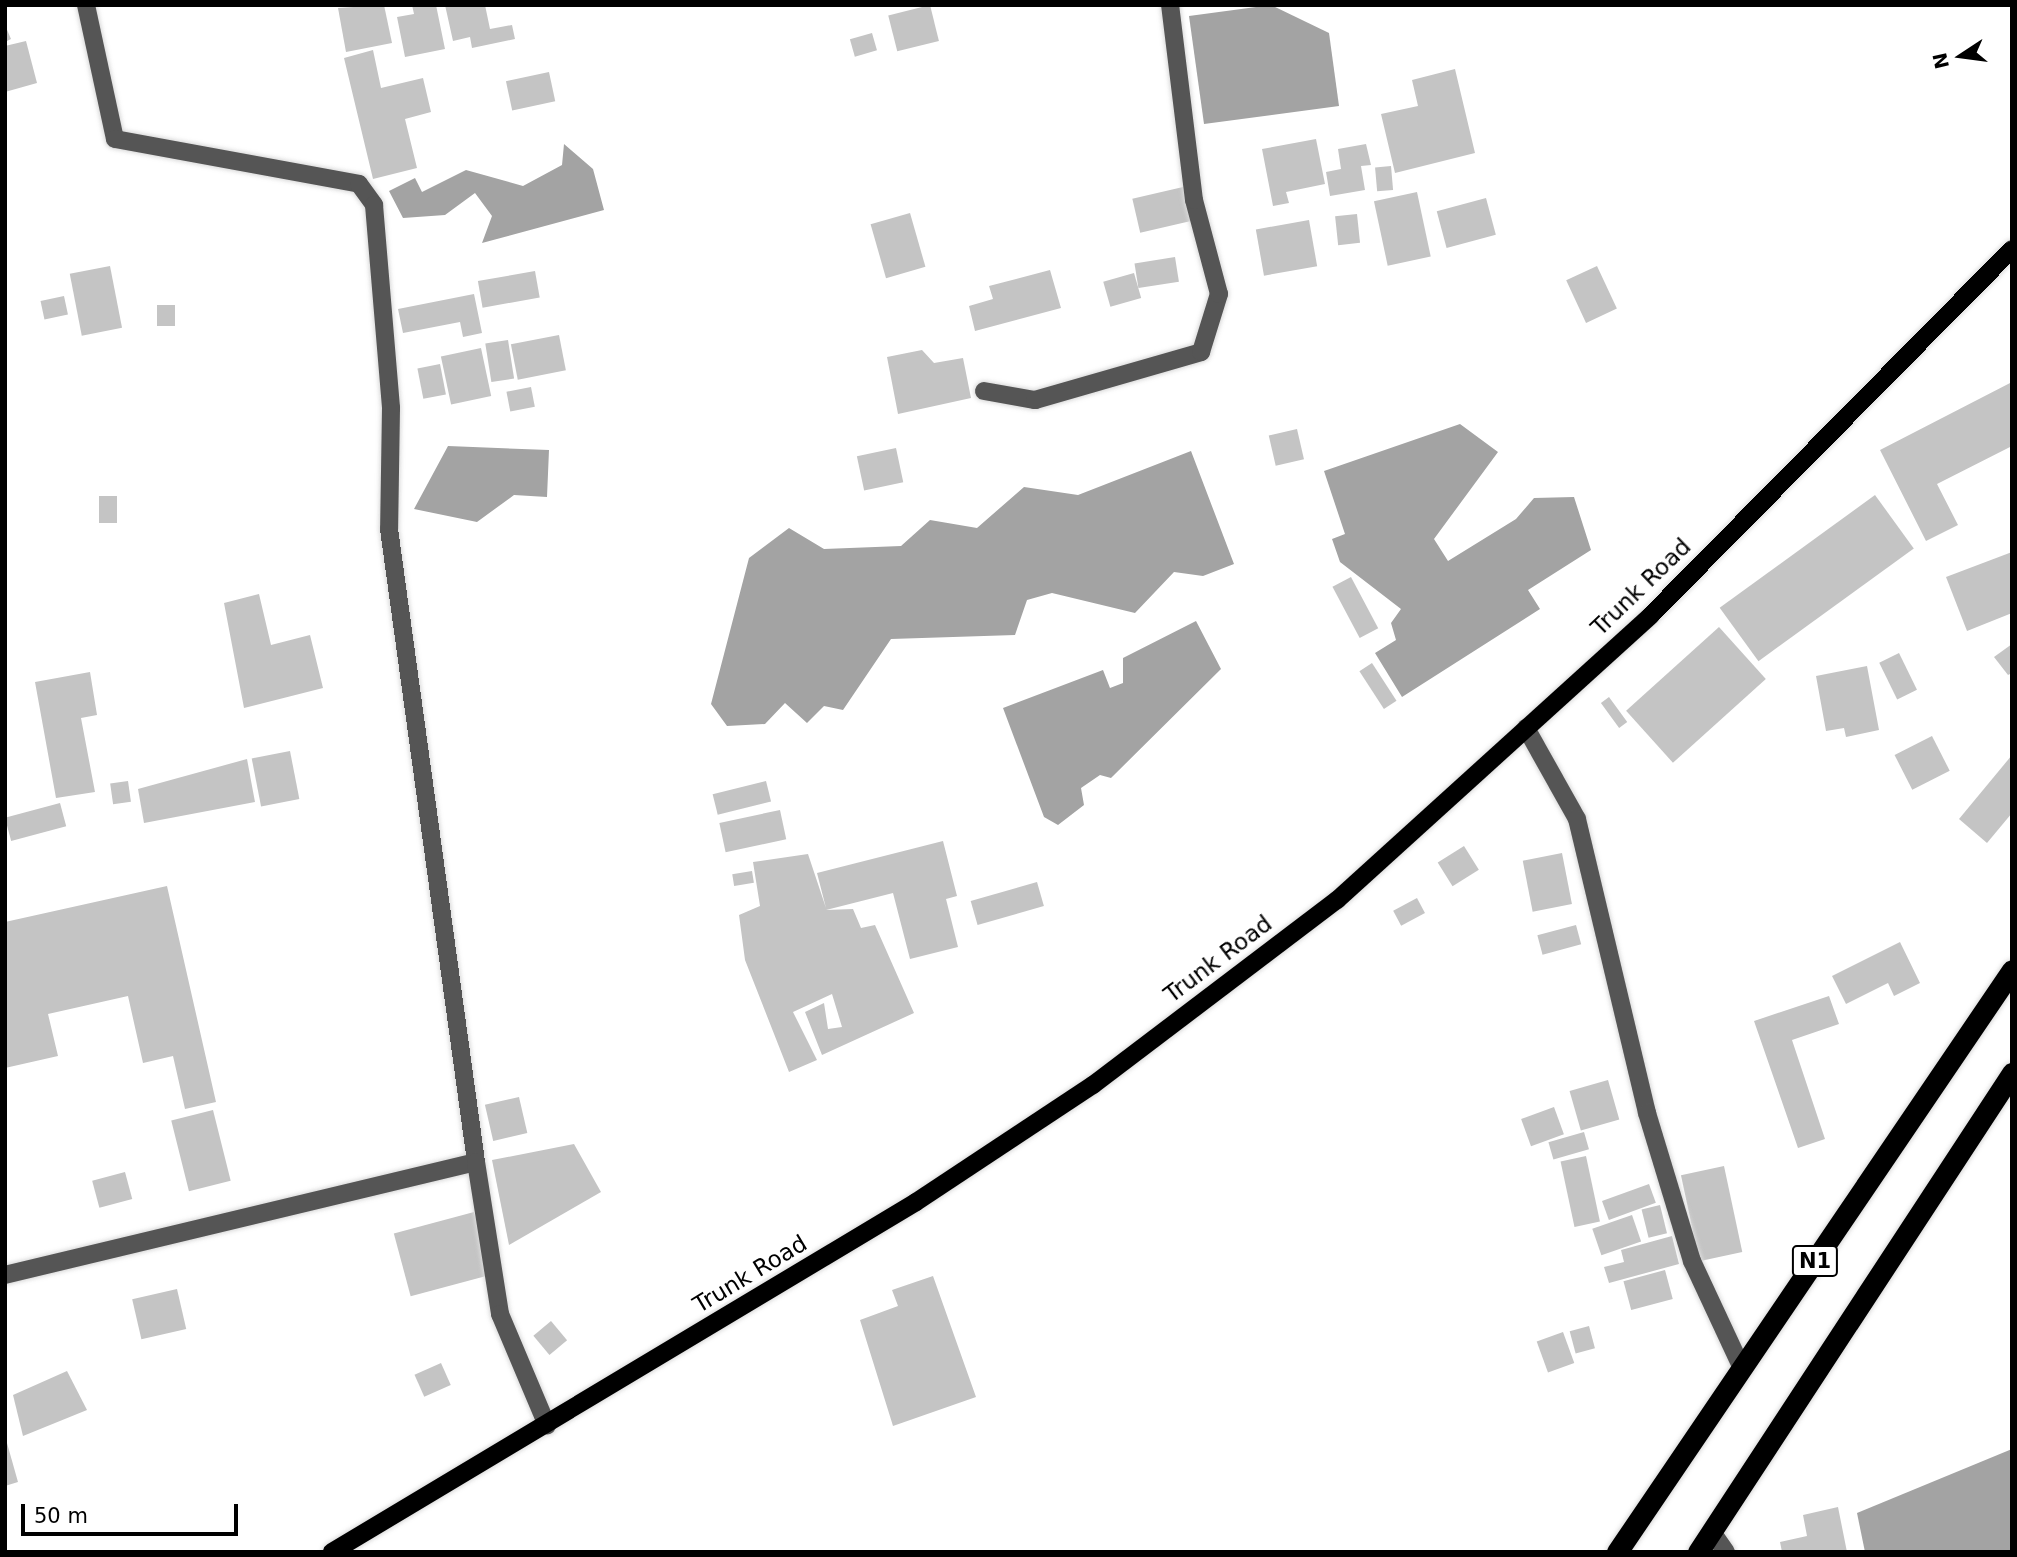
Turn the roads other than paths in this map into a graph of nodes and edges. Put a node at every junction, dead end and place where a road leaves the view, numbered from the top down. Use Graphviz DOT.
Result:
graph roads {
  1 [pos="86,5"];
  2 [pos="1170,5"];
  3 [pos="2012,249"];
  4 [pos="984,391"];
  5 [pos="1526,728"];
  6 [pos="2012,970"];
  7 [pos="2012,1073"];
  8 [pos="476,1162"];
  9 [pos="5,1275"];
  10 [pos="1742,1368"];
  11 [pos="547,1425"];
  12 [pos="1712,1532"];
  13 [pos="332,1552"];
  14 [pos="1616,1552"];
  15 [pos="1698,1552"];
  16 [pos="1726,1552"];
  1 -- 8 [label="street"];
  2 -- 4 [label="street"];
  3 -- 5 [label="main road, Trunk Road"];
  5 -- 10 [label="street"];
  5 -- 11 [label="main road, Trunk Road"];
  6 -- 10 [label="highway, N1"];
  7 -- 12 [label="highway, N1"];
  8 -- 9 [label="street"];
  8 -- 11 [label="street"];
  10 -- 14 [label="highway, N1"];
  11 -- 13 [label="main road, Trunk Road"];
  12 -- 15 [label="highway, N1"];
  12 -- 16 [label="street"];
}
